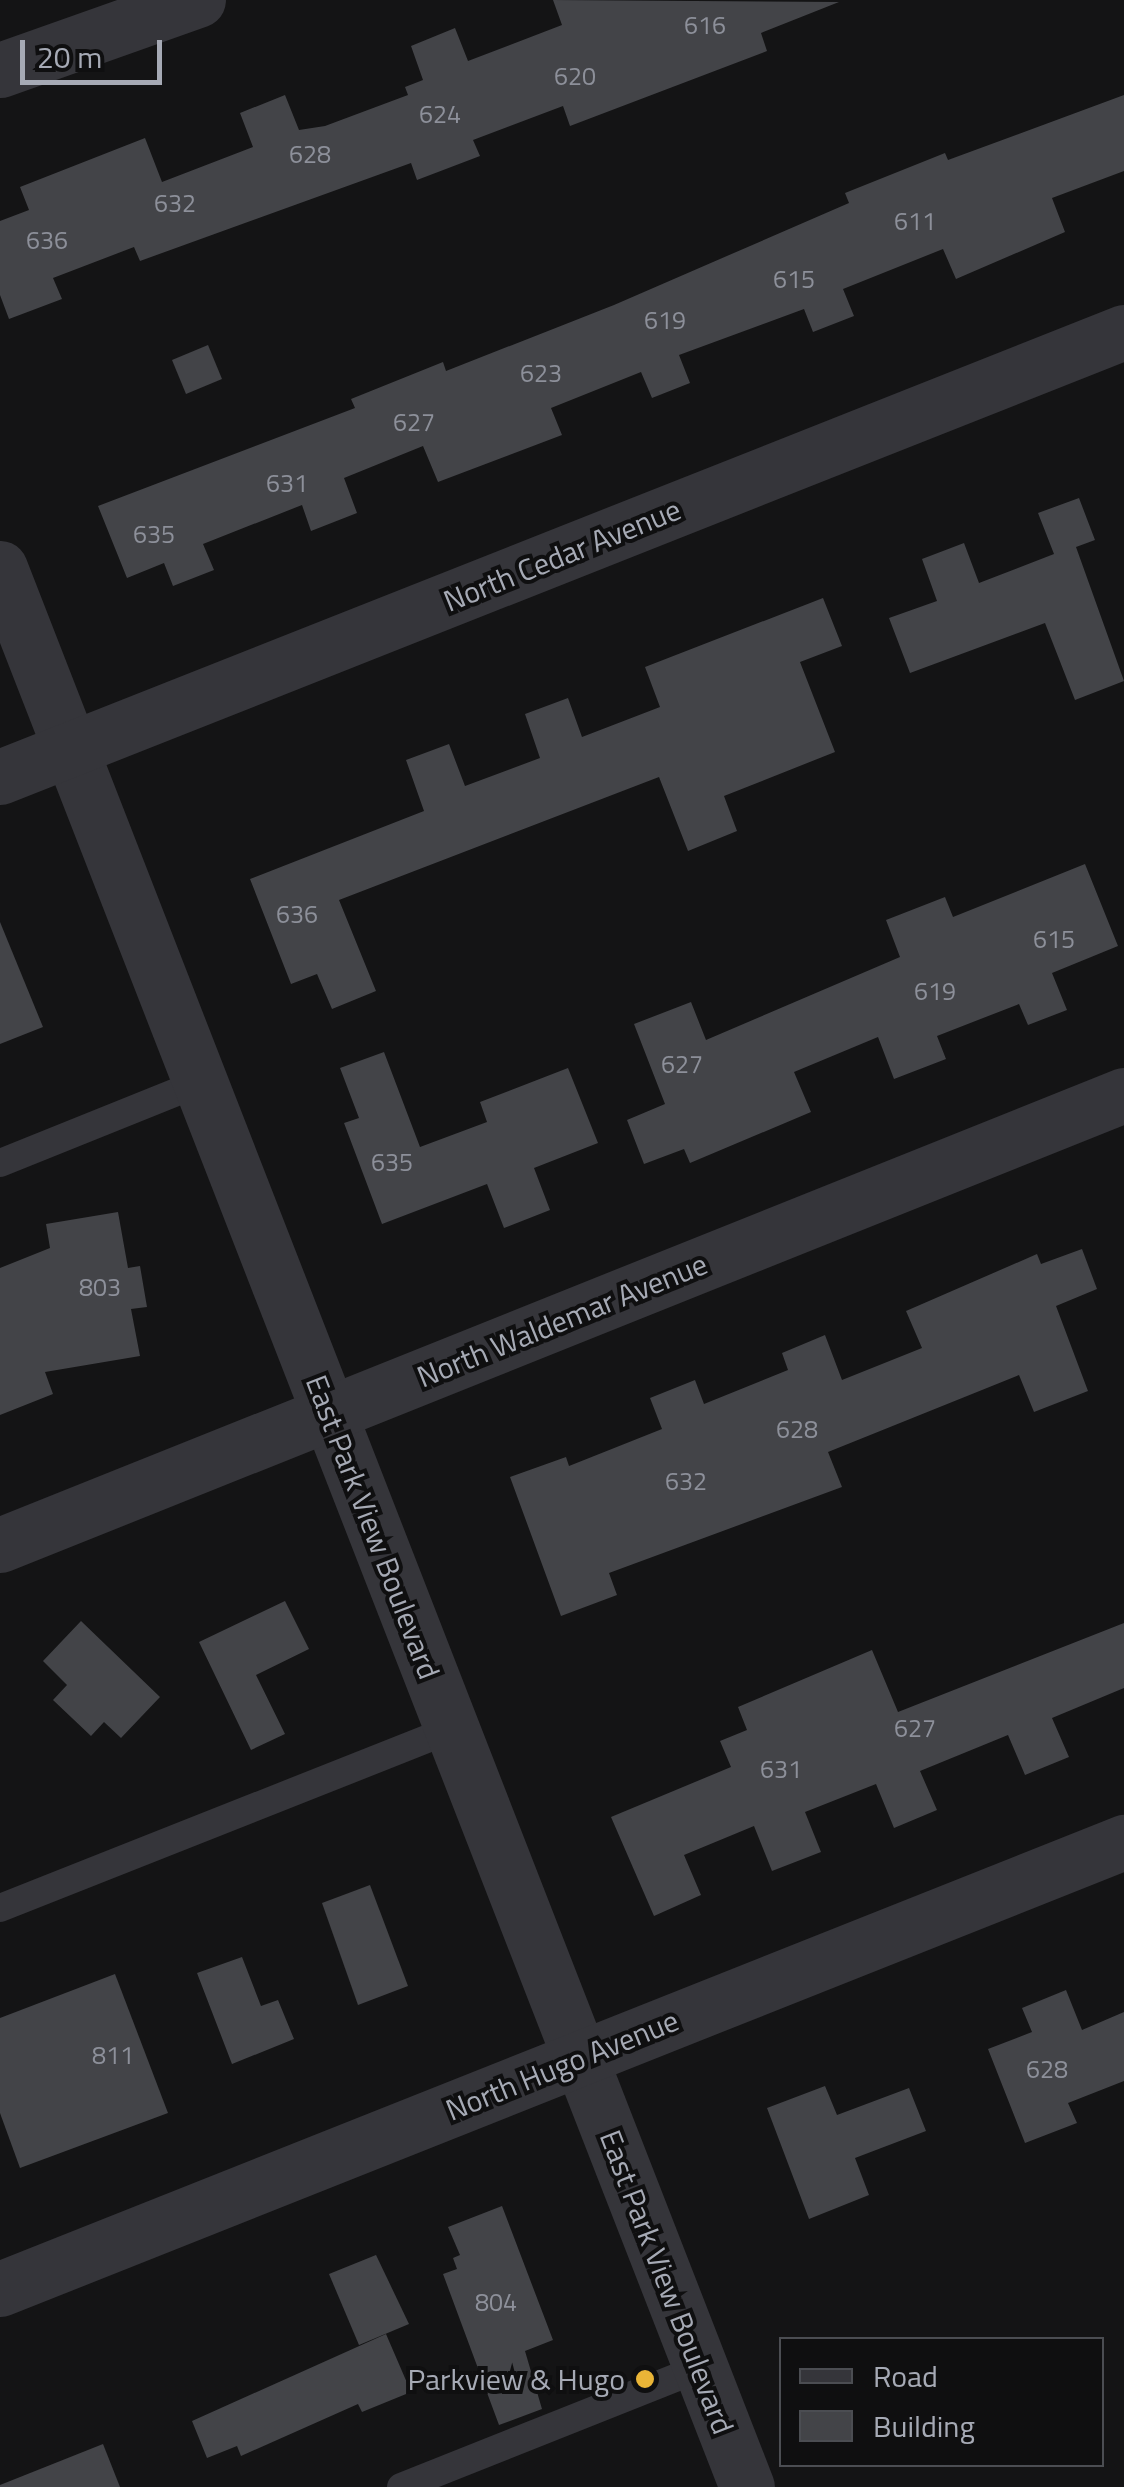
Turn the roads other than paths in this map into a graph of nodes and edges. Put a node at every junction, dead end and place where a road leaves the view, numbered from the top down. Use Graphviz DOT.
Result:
graph roads {
  1 [pos="198,0"];
  2 [pos="0,70"];
  3 [pos="1124,332"];
  4 [pos="0,568"];
  5 [pos="71,750"];
  6 [pos="0,777"];
  7 [pos="200,1082"];
  8 [pos="1124,1095"];
  9 [pos="0,1162"];
  10 [pos="329,1413"];
  11 [pos="0,1545"];
  12 [pos="452,1729"];
  13 [pos="1124,1842"];
  14 [pos="0,1908"];
  15 [pos="580,2058"];
  16 [pos="0,2289"];
  17 [pos="700,2368"];
  18 [pos="402,2487"];
  19 [pos="747,2487"];
  1 -- 2 [label="street"];
  3 -- 5 [label="street, North Cedar Avenue"];
  4 -- 5 [label="street, East Park View Boulevard"];
  5 -- 6 [label="street, North Cedar Avenue"];
  5 -- 7 [label="street, East Park View Boulevard"];
  7 -- 9 [label="lane"];
  7 -- 10 [label="street, East Park View Boulevard"];
  8 -- 10 [label="street, North Waldemar Avenue"];
  10 -- 11 [label="street, North Waldemar Avenue"];
  10 -- 12 [label="street, East Park View Boulevard"];
  12 -- 14 [label="lane"];
  12 -- 15 [label="street, East Park View Boulevard"];
  13 -- 15 [label="street, North Hugo Avenue"];
  15 -- 16 [label="street, North Hugo Avenue"];
  15 -- 17 [label="street, East Park View Boulevard"];
  17 -- 18 [label="lane"];
  17 -- 19 [label="street, East Park View Boulevard"];
}
